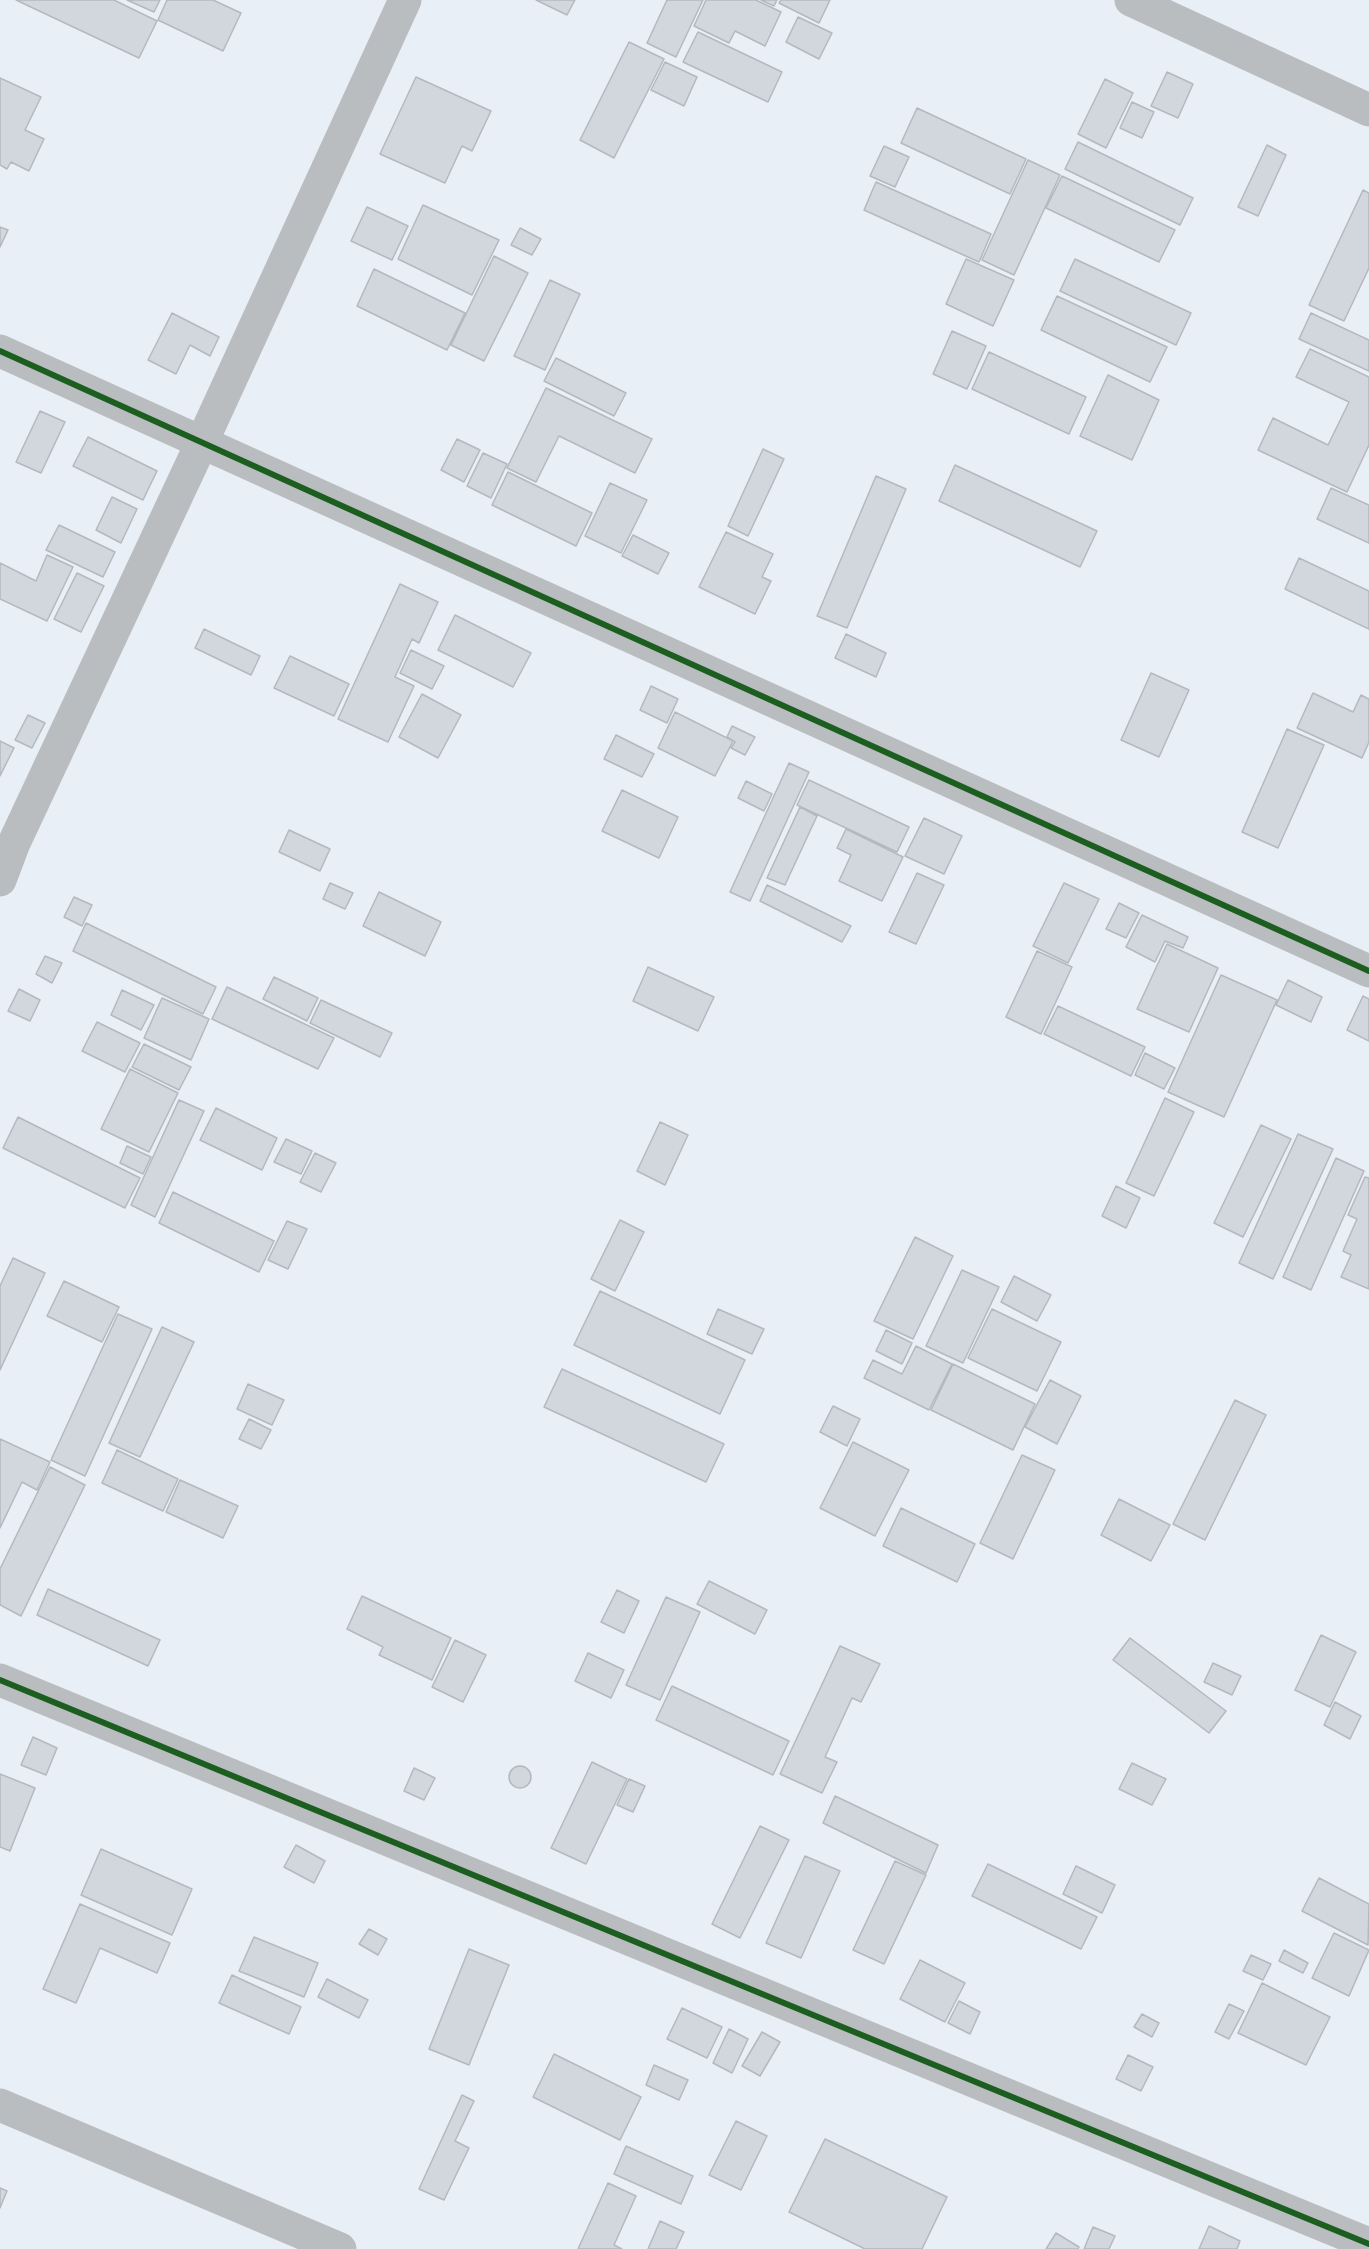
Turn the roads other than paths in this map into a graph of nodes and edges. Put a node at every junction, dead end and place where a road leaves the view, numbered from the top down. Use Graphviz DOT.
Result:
graph roads {
  1 [pos="405,0"];
  2 [pos="1131,0"];
  3 [pos="1369,110"];
  4 [pos="0,351"];
  5 [pos="202,442"];
  6 [pos="7,840"];
  7 [pos="0,880"];
  8 [pos="1369,971"];
  9 [pos="0,1680"];
  10 [pos="0,2105"];
  11 [pos="1369,2244"];
  12 [pos="340,2249"];
  1 -- 5 [label="street"];
  2 -- 3 [label="street"];
  4 -- 5 [label="street"];
  5 -- 6 [label="street"];
  5 -- 8 [label="street"];
  6 -- 7 [label="street"];
  9 -- 11 [label="street"];
  10 -- 12 [label="street"];
}
